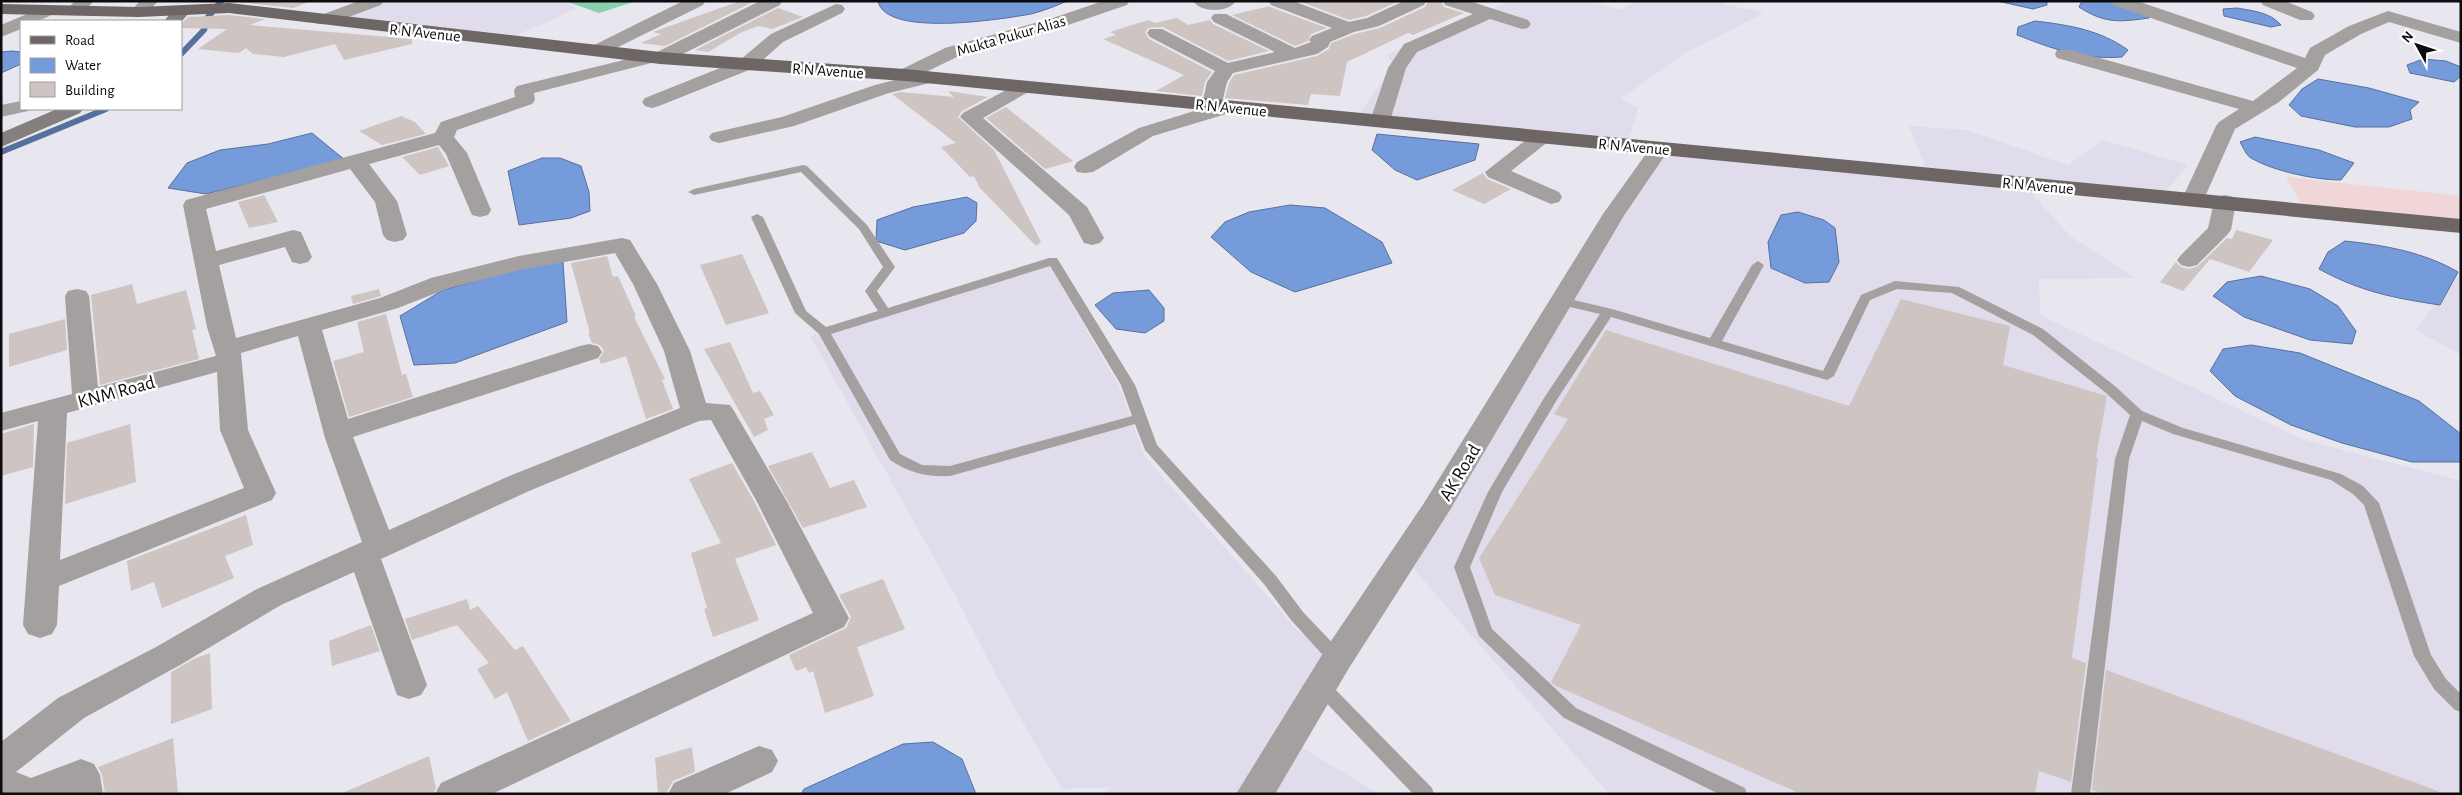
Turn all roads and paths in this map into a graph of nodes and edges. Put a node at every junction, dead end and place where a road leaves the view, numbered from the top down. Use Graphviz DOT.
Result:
graph roads {
  1 [pos="375,1"];
  2 [pos="697,1"];
  3 [pos="774,1"];
  4 [pos="1121,1"];
  5 [pos="1201,1"];
  6 [pos="1228,1"];
  7 [pos="1278,1"];
  8 [pos="1418,1"];
  9 [pos="2120,1"];
  10 [pos="2270,1"];
  11 [pos="1455,2"];
  12 [pos="1330,4"];
  13 [pos="80,6"];
  14 [pos="145,7"];
  15 [pos="836,9"];
  16 [pos="1,10"];
  17 [pos="324,11"];
  18 [pos="34,13"];
  19 [pos="1310,13"];
  20 [pos="1489,13"];
  21 [pos="2306,16"];
  22 [pos="177,17"];
  23 [pos="1220,18"];
  24 [pos="22,20"];
  25 [pos="20,21"];
  26 [pos="1522,24"];
  27 [pos="1348,28"];
  28 [pos="1,32"];
  29 [pos="1156,32"];
  30 [pos="2461,38"];
  31 [pos="596,51"];
  32 [pos="1294,54"];
  33 [pos="2064,54"];
  34 [pos="657,58"];
  35 [pos="747,64"];
  36 [pos="2311,66"];
  37 [pos="1226,69"];
  38 [pos="905,76"];
  39 [pos="927,78"];
  40 [pos="1023,87"];
  41 [pos="652,102"];
  42 [pos="1221,106"];
  43 [pos="20,107"];
  44 [pos="2256,108"];
  45 [pos="71,110"];
  46 [pos="1,111"];
  47 [pos="1380,121"];
  48 [pos="444,137"];
  49 [pos="719,137"];
  50 [pos="1542,137"];
  51 [pos="1,141"];
  52 [pos="1660,148"];
  53 [pos="355,161"];
  54 [pos="1085,167"];
  55 [pos="694,192"];
  56 [pos="1551,197"];
  57 [pos="2193,199"];
  58 [pos="2225,202"];
  59 [pos="480,210"];
  60 [pos="757,217"];
  61 [pos="2461,226"];
  62 [pos="395,235"];
  63 [pos="1092,238"];
  64 [pos="300,257"];
  65 [pos="2189,260"];
  66 [pos="206,261"];
  67 [pos="1758,265"];
  68 [pos="78,296"];
  69 [pos="1561,301"];
  70 [pos="1608,312"];
  71 [pos="885,313"];
  72 [pos="308,325"];
  73 [pos="824,332"];
  74 [pos="1714,343"];
  75 [pos="589,352"];
  76 [pos="229,354"];
  77 [pos="86,400"];
  78 [pos="53,407"];
  79 [pos="695,412"];
  80 [pos="2137,414"];
  81 [pos="1140,418"];
  82 [pos="1,422"];
  83 [pos="338,432"];
  84 [pos="371,550"];
  85 [pos="43,579"];
  86 [pos="40,625"];
  87 [pos="1337,659"];
  88 [pos="409,685"];
  89 [pos="1321,686"];
  90 [pos="2461,706"];
  91 [pos="759,761"];
  92 [pos="1,763"];
  93 [pos="1,783"];
  94 [pos="84,794"];
  95 [pos="454,794"];
  96 [pos="687,794"];
  97 [pos="1254,794"];
  98 [pos="1425,794"];
  99 [pos="1738,794"];
  100 [pos="2080,794"];
  1 -- 17 [label="street"];
  2 -- 31 [label="street"];
  3 -- 34 [label="street"];
  4 -- 38 [label="street, Mukta Pukur Alias"];
  5 -- 6 [label="street"];
  7 -- 19 [label="street"];
  8 -- 27 [label="street"];
  9 -- 36 [label="street"];
  10 -- 21 [label="street"];
  11 -- 20 [label="street"];
  12 -- 19 [label="street"];
  13 -- 14 [label="main road, R N Avenue"];
  13 -- 18 [label="main road, R N Avenue"];
  14 -- 22 [label="main road, R N Avenue"];
  15 -- 35 [label="street"];
  16 -- 18 [label="main road, R N Avenue"];
  17 -- 22 [label="main road, R N Avenue"];
  17 -- 31 [label="main road, R N Avenue"];
  18 -- 24 [label="street"];
  19 -- 27 [label="street"];
  20 -- 26 [label="street"];
  20 -- 47 [label="street"];
  23 -- 32 [label="street"];
  25 -- 28 [label="street"];
  27 -- 32 [label="street"];
  29 -- 37 [label="street"];
  30 -- 36 [label="street"];
  31 -- 34 [label="main road, R N Avenue"];
  32 -- 37 [label="street"];
  33 -- 44 [label="street"];
  34 -- 35 [label="main road, R N Avenue"];
  34 -- 48 [label="street"];
  35 -- 38 [label="main road, R N Avenue"];
  35 -- 41 [label="street"];
  36 -- 44 [label="street"];
  37 -- 42 [label="street"];
  38 -- 39 [label="main road, R N Avenue"];
  39 -- 40 [label="main road, R N Avenue"];
  39 -- 49 [label="street"];
  40 -- 42 [label="main road, R N Avenue"];
  40 -- 63 [label="street"];
  42 -- 47 [label="main road, R N Avenue"];
  42 -- 54 [label="street"];
  43 -- 46 [label="street"];
  44 -- 57 [label="street"];
  45 -- 51 [label="street"];
  47 -- 50 [label="main road, R N Avenue"];
  48 -- 53 [label="street"];
  48 -- 59 [label="street"];
  50 -- 52 [label="main road, R N Avenue"];
  50 -- 56 [label="street"];
  52 -- 57 [label="main road, R N Avenue"];
  52 -- 69 [label="street, AK Road"];
  53 -- 62 [label="street"];
  53 -- 66 [label="street"];
  55 -- 71 [label="lane"];
  57 -- 58 [label="main road, R N Avenue"];
  58 -- 61 [label="main road, R N Avenue"];
  58 -- 65 [label="street"];
  60 -- 73 [label="lane"];
  64 -- 66 [label="street"];
  66 -- 76 [label="street"];
  67 -- 74 [label="lane"];
  68 -- 77 [label="street"];
  69 -- 70 [label="lane"];
  69 -- 87 [label="street, AK Road"];
  70 -- 74 [label="lane"];
  70 -- 99 [label="lane"];
  71 -- 73 [label="lane"];
  71 -- 81 [label="lane"];
  72 -- 76 [label="street, KNM Road"];
  72 -- 79 [label="street, KNM Road"];
  72 -- 83 [label="street"];
  73 -- 81 [label="lane"];
  74 -- 80 [label="lane"];
  75 -- 83 [label="street"];
  76 -- 77 [label="street, KNM Road"];
  76 -- 85 [label="street"];
  77 -- 78 [label="street, KNM Road"];
  78 -- 82 [label="street, KNM Road"];
  78 -- 85 [label="street"];
  79 -- 84 [label="street"];
  79 -- 95 [label="street"];
  80 -- 90 [label="lane"];
  80 -- 100 [label="lane"];
  81 -- 87 [label="lane"];
  83 -- 84 [label="street"];
  84 -- 88 [label="street"];
  84 -- 92 [label="street"];
  85 -- 86 [label="street"];
  87 -- 89 [label="street, AK Road"];
  89 -- 97 [label="street, AK Road"];
  89 -- 98 [label="lane"];
  91 -- 96 [label="street"];
  93 -- 94 [label="street"];
}
